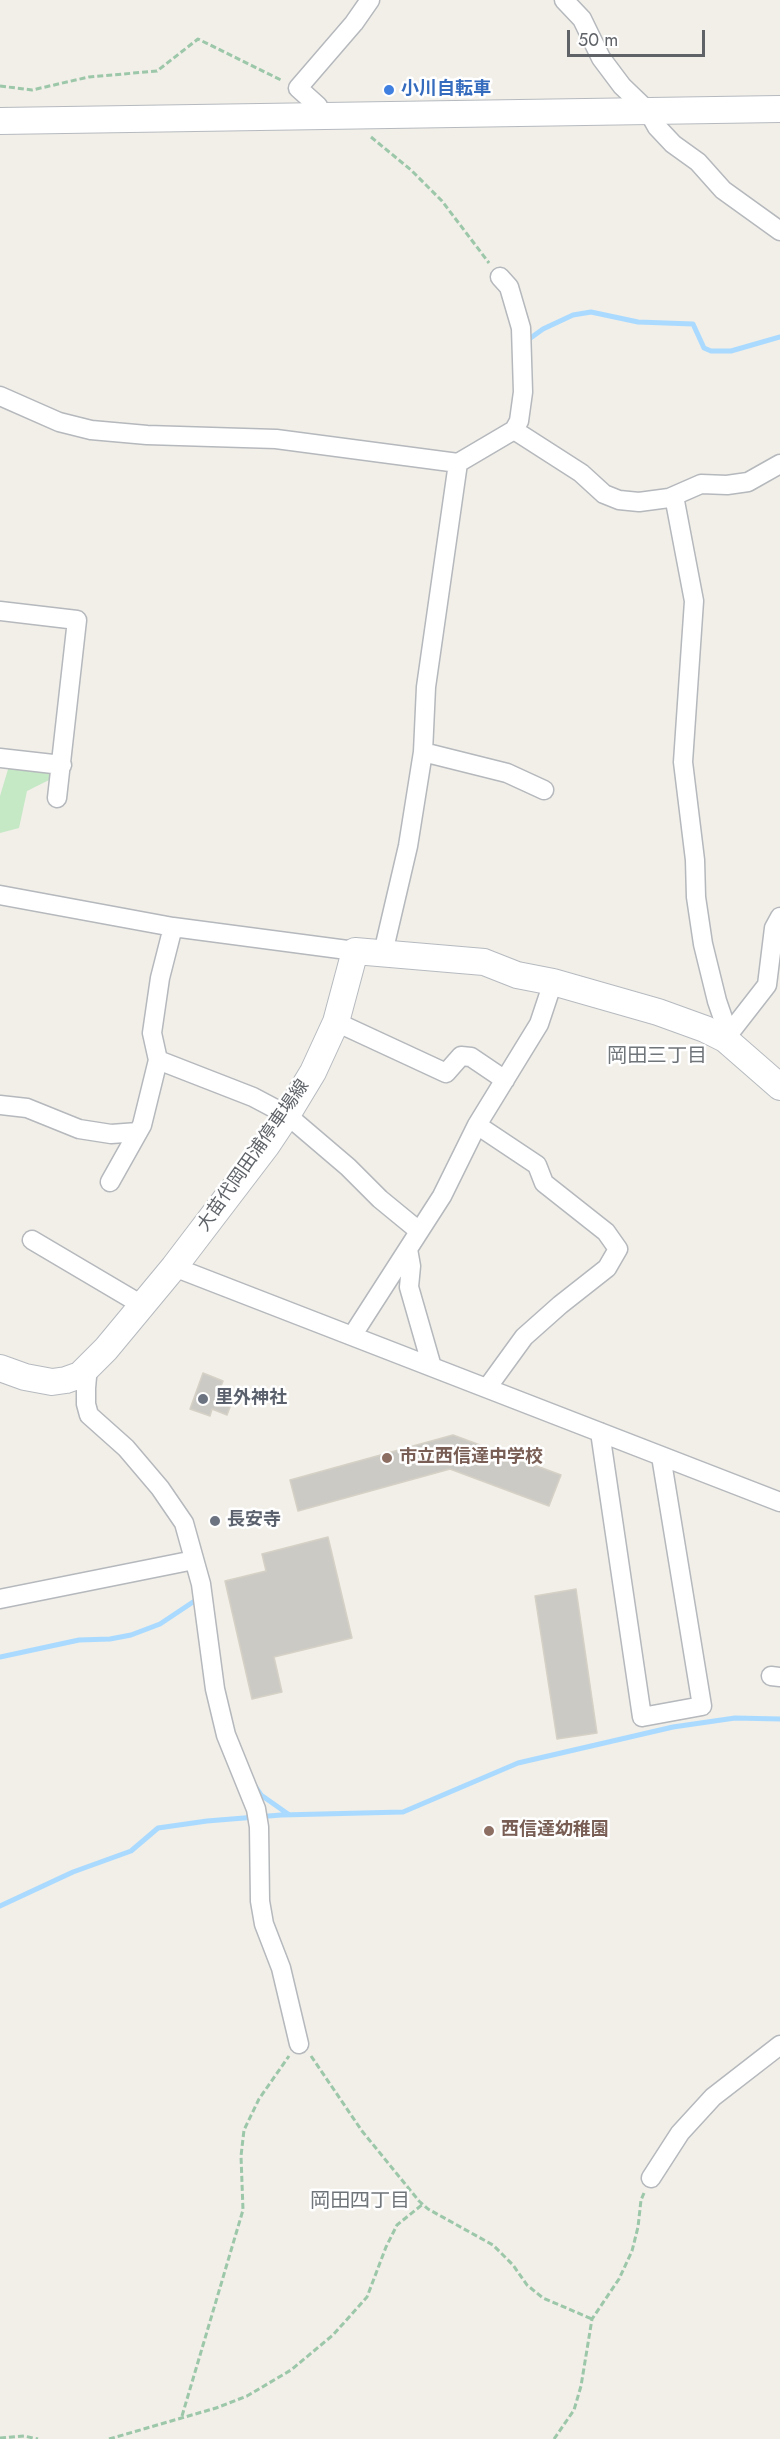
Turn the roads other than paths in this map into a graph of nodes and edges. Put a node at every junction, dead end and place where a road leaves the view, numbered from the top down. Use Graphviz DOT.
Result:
graph roads {
  1 [pos="370,0"];
  2 [pos="564,0"];
  3 [pos="780,110"];
  4 [pos="648,111"];
  5 [pos="318,116"];
  6 [pos="0,121"];
  7 [pos="780,231"];
  8 [pos="500,278"];
  9 [pos="0,396"];
  10 [pos="514,430"];
  11 [pos="458,463"];
  12 [pos="780,464"];
  13 [pos="674,496"];
  14 [pos="0,611"];
  15 [pos="423,753"];
  16 [pos="0,758"];
  17 [pos="62,765"];
  18 [pos="544,790"];
  19 [pos="57,798"];
  20 [pos="0,895"];
  21 [pos="780,917"];
  22 [pos="173,927"];
  23 [pos="355,951"];
  24 [pos="383,953"];
  25 [pos="553,982"];
  26 [pos="336,1022"];
  27 [pos="727,1036"];
  28 [pos="158,1060"];
  29 [pos="505,1080"];
  30 [pos="780,1087"];
  31 [pos="0,1105"];
  32 [pos="287,1115"];
  33 [pos="477,1125"];
  34 [pos="138,1132"];
  35 [pos="110,1182"];
  36 [pos="419,1231"];
  37 [pos="32,1240"];
  38 [pos="408,1249"];
  39 [pos="174,1267"];
  40 [pos="142,1305"];
  41 [pos="352,1336"];
  42 [pos="88,1366"];
  43 [pos="432,1367"];
  44 [pos="0,1369"];
  45 [pos="487,1388"];
  46 [pos="600,1432"];
  47 [pos="661,1456"];
  48 [pos="780,1502"];
  49 [pos="194,1560"];
  50 [pos="0,1599"];
  51 [pos="298,2044"];
  52 [pos="780,2045"];
  53 [pos="651,2178"];
  1 -- 5 [label="street"];
  2 -- 4 [label="street"];
  3 -- 4 [label="main road"];
  4 -- 5 [label="main road"];
  4 -- 7 [label="street"];
  5 -- 6 [label="main road"];
  8 -- 10 [label="street"];
  9 -- 11 [label="street"];
  10 -- 11 [label="street"];
  10 -- 13 [label="street"];
  11 -- 15 [label="street"];
  12 -- 13 [label="street"];
  13 -- 27 [label="street"];
  14 -- 17 [label="street"];
  15 -- 18 [label="street"];
  15 -- 24 [label="street"];
  16 -- 17 [label="street"];
  17 -- 19 [label="street"];
  20 -- 22 [label="street"];
  21 -- 27 [label="street"];
  22 -- 23 [label="street"];
  22 -- 28 [label="street"];
  23 -- 24 [label="main road"];
  23 -- 26 [label="main road, 大苗代岡田浦停車場線"];
  24 -- 25 [label="main road"];
  25 -- 27 [label="main road"];
  25 -- 29 [label="street"];
  26 -- 29 [label="street"];
  26 -- 32 [label="main road, 大苗代岡田浦停車場線"];
  27 -- 30 [label="main road"];
  28 -- 32 [label="street"];
  28 -- 34 [label="street"];
  29 -- 33 [label="street"];
  31 -- 34 [label="street"];
  32 -- 36 [label="street"];
  32 -- 39 [label="main road, 大苗代岡田浦停車場線"];
  33 -- 36 [label="street"];
  33 -- 45 [label="street"];
  34 -- 35 [label="street"];
  36 -- 38 [label="street"];
  37 -- 40 [label="street"];
  38 -- 41 [label="street"];
  38 -- 43 [label="street"];
  39 -- 40 [label="main road, 大苗代岡田浦停車場線"];
  39 -- 41 [label="street"];
  40 -- 42 [label="main road, 大苗代岡田浦停車場線"];
  41 -- 43 [label="street"];
  42 -- 44 [label="main road, 大苗代岡田浦停車場線"];
  42 -- 49 [label="street"];
  43 -- 45 [label="street"];
  45 -- 46 [label="street"];
  46 -- 47 [label="street"];
  46 -- 47 [label="street"];
  47 -- 48 [label="street"];
  49 -- 50 [label="street"];
  49 -- 51 [label="street"];
  52 -- 53 [label="street"];
}
